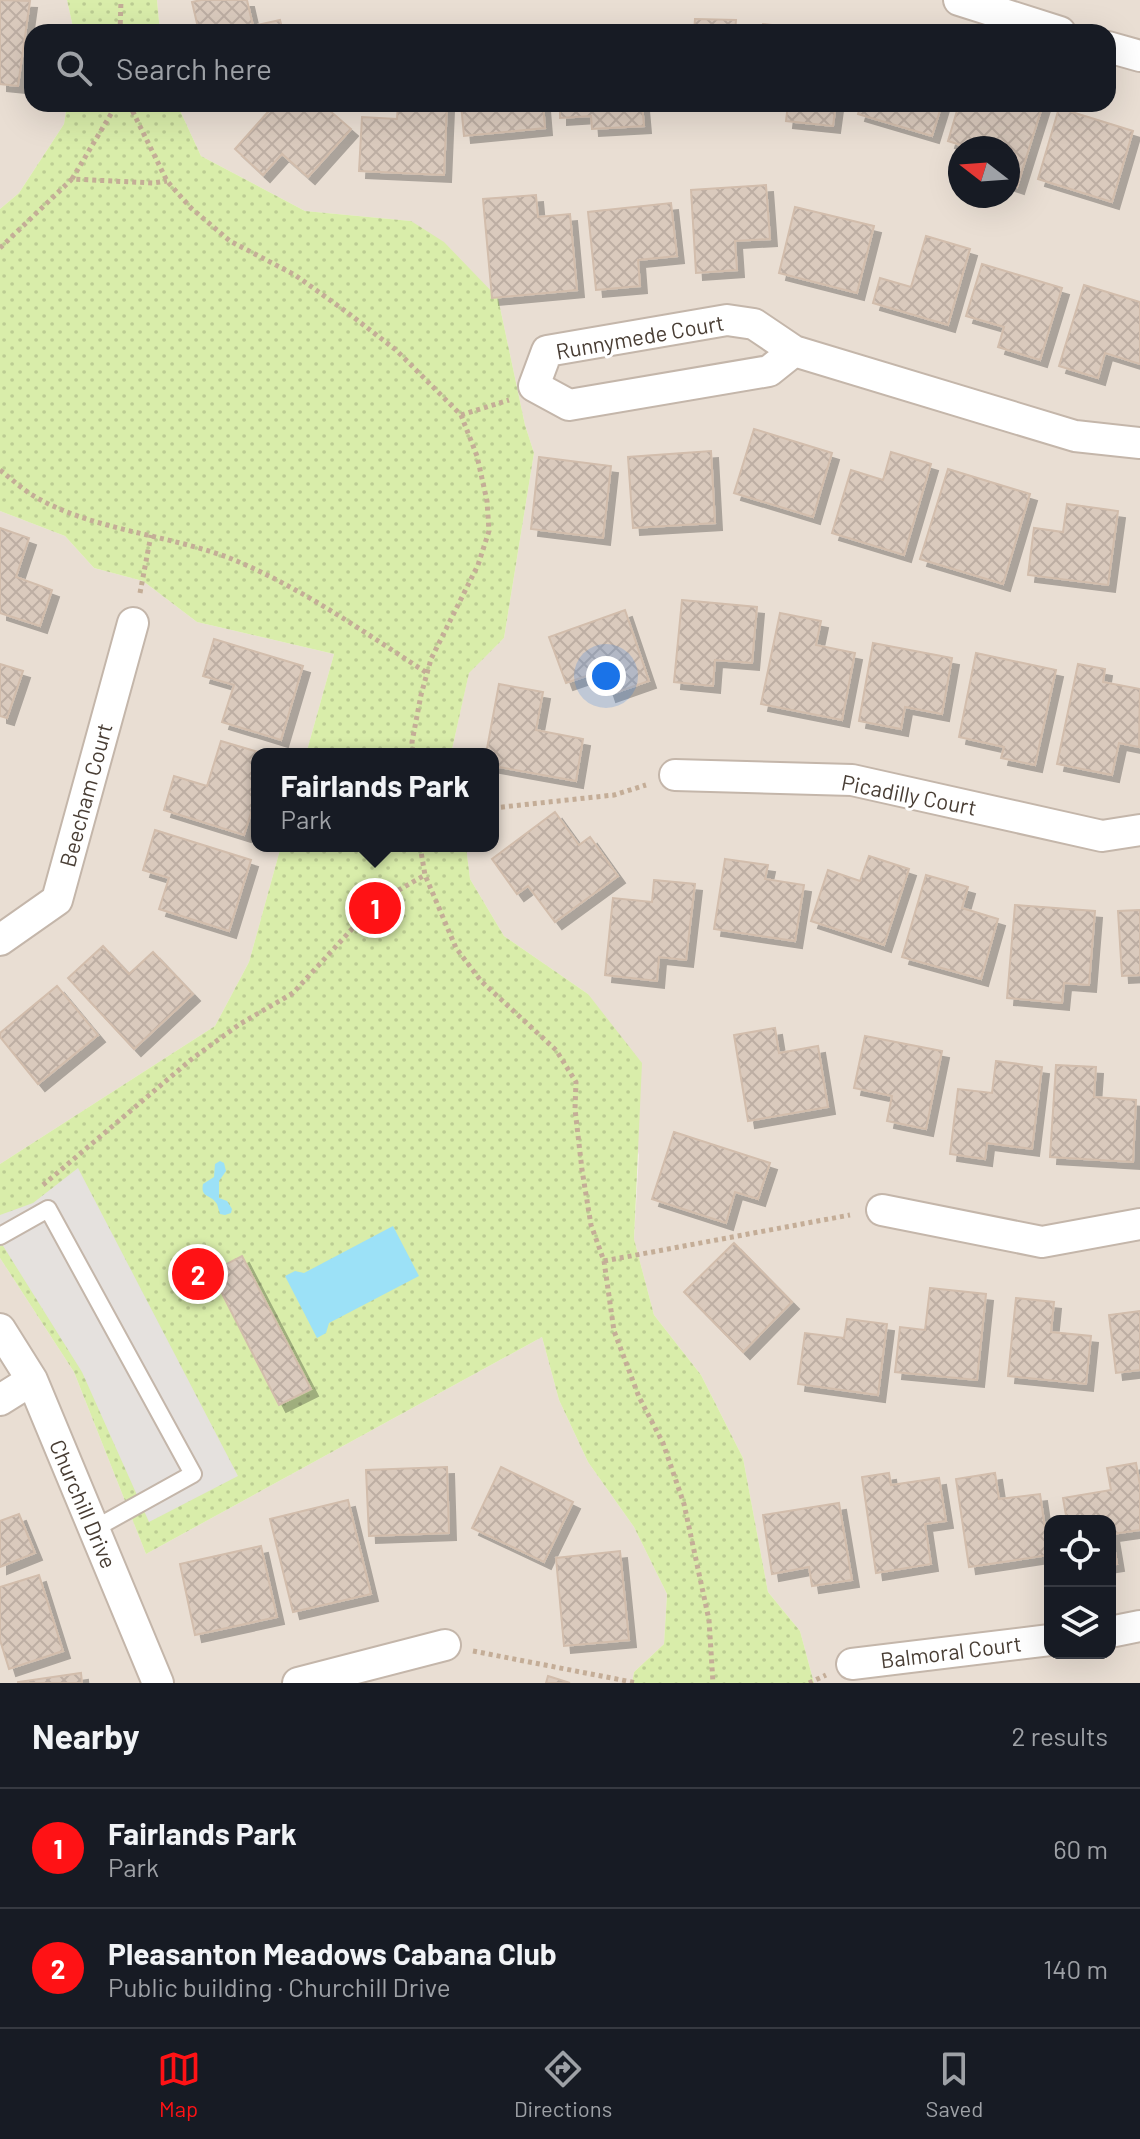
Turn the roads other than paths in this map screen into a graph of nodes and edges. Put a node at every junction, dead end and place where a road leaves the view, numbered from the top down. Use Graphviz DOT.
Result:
graph roads {
  1 [pos="959,0"];
  2 [pos="1035,24"];
  3 [pos="1116,49"];
  4 [pos="1140,56"];
  5 [pos="794,351"];
  6 [pos="1140,443"];
  7 [pos="133,623"];
  8 [pos="675,775"];
  9 [pos="1140,830"];
  10 [pos="0,940"];
  11 [pos="882,1210"];
  12 [pos="1140,1224"];
  13 [pos="0,1236"];
  14 [pos="0,1329"];
  15 [pos="32,1380"];
  16 [pos="0,1400"];
  17 [pos="94,1529"];
  18 [pos="1140,1626"];
  19 [pos="1116,1631"];
  20 [pos="1044,1641"];
  21 [pos="445,1645"];
  22 [pos="852,1664"];
  23 [pos="158,1683"];
  24 [pos="298,1683"];
  1 -- 2 [label="street"];
  3 -- 4 [label="street"];
  5 -- 5 [label="street, Runnymede Court"];
  5 -- 6 [label="street, Runnymede Court"];
  7 -- 10 [label="street, Beecham Court"];
  8 -- 9 [label="street, Picadilly Court"];
  11 -- 12 [label="street"];
  13 -- 17 [label="lane"];
  14 -- 15 [label="street, Churchill Drive"];
  15 -- 16 [label="street"];
  15 -- 17 [label="street, Churchill Drive"];
  17 -- 23 [label="street, Churchill Drive"];
  18 -- 19 [label="street"];
  20 -- 22 [label="street, Balmoral Court"];
  21 -- 24 [label="street"];
}
